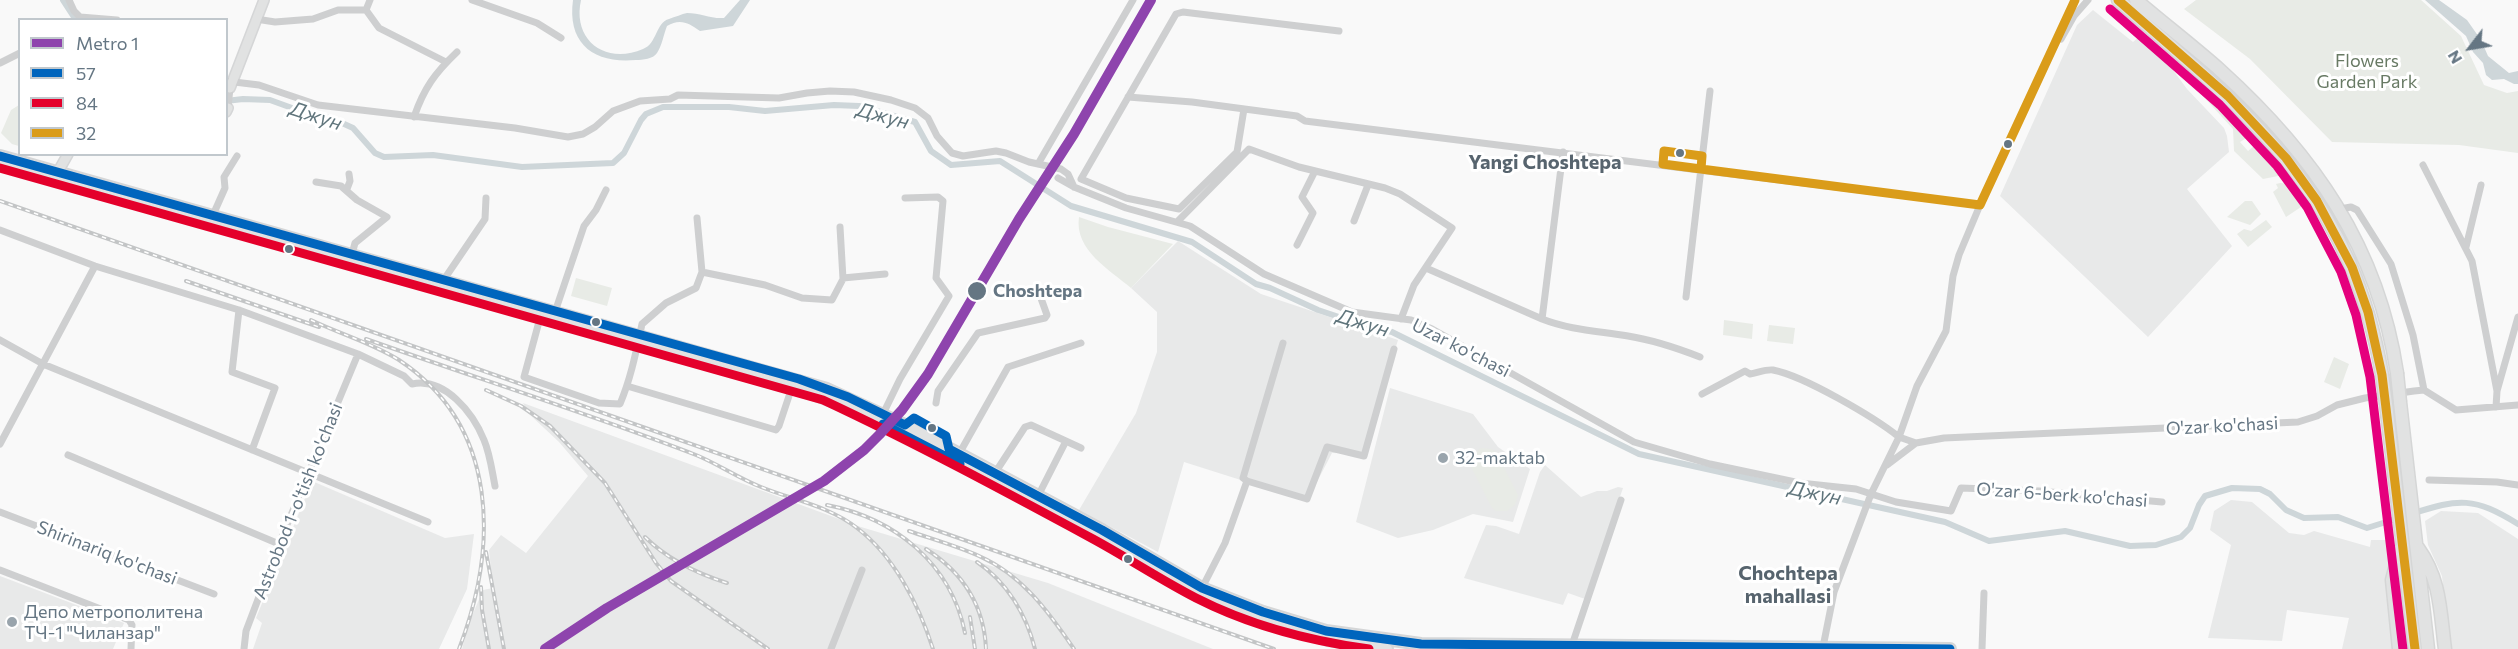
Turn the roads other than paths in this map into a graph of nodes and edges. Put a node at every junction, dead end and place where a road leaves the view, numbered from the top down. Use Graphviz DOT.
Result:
graph roads {
  1 [pos="69,0"];
  2 [pos="264,0"];
  3 [pos="370,0"];
  4 [pos="472,0"];
  5 [pos="1133,0"];
  6 [pos="2075,0"];
  7 [pos="2088,0"];
  8 [pos="2118,0"];
  9 [pos="2136,0"];
  10 [pos="366,10"];
  11 [pos="92,18"];
  12 [pos="255,19"];
  13 [pos="1339,31"];
  14 [pos="561,38"];
  15 [pos="457,52"];
  16 [pos="18,54"];
  17 [pos="0,63"];
  18 [pos="446,63"];
  19 [pos="2045,67"];
  20 [pos="229,84"];
  21 [pos="2237,86"];
  22 [pos="1710,91"];
  23 [pos="2228,96"];
  24 [pos="1128,97"];
  25 [pos="1244,109"];
  26 [pos="414,117"];
  27 [pos="1563,152"];
  28 [pos="0,156"];
  29 [pos="67,156"];
  30 [pos="237,156"];
  31 [pos="0,164"];
  32 [pos="1038,164"];
  33 [pos="2423,165"];
  34 [pos="1701,169"];
  35 [pos="1315,171"];
  36 [pos="349,174"];
  37 [pos="56,176"];
  38 [pos="1058,178"];
  39 [pos="1081,179"];
  40 [pos="316,182"];
  41 [pos="1074,185"];
  42 [pos="1368,185"];
  43 [pos="2481,185"];
  44 [pos="347,189"];
  45 [pos="606,190"];
  46 [pos="115,192"];
  47 [pos="486,198"];
  48 [pos="905,198"];
  49 [pos="1980,205"];
  50 [pos="2340,209"];
  51 [pos="213,215"];
  52 [pos="697,218"];
  53 [pos="1354,221"];
  54 [pos="1177,222"];
  55 [pos="840,227"];
  56 [pos="0,230"];
  57 [pos="1297,245"];
  58 [pos="2466,247"];
  59 [pos="352,254"];
  60 [pos="95,266"];
  61 [pos="1426,268"];
  62 [pos="702,272"];
  63 [pos="885,274"];
  64 [pos="843,278"];
  65 [pos="445,282"];
  66 [pos="1038,290"];
  67 [pos="1686,297"];
  68 [pos="239,310"];
  69 [pos="555,312"];
  70 [pos="2518,317"];
  71 [pos="540,318"];
  72 [pos="1401,319"];
  73 [pos="1542,319"];
  74 [pos="0,340"];
  75 [pos="639,340"];
  76 [pos="1081,343"];
  77 [pos="1284,343"];
  78 [pos="1394,349"];
  79 [pos="358,354"];
  80 [pos="1700,357"];
  81 [pos="43,364"];
  82 [pos="627,387"];
  83 [pos="792,387"];
  84 [pos="2424,390"];
  85 [pos="2497,391"];
  86 [pos="1702,394"];
  87 [pos="936,403"];
  88 [pos="2518,405"];
  89 [pos="2496,407"];
  90 [pos="883,414"];
  91 [pos="1899,437"];
  92 [pos="1066,441"];
  93 [pos="1916,443"];
  94 [pos="0,444"];
  95 [pos="1081,448"];
  96 [pos="252,450"];
  97 [pos="959,454"];
  98 [pos="68,455"];
  99 [pos="1887,465"];
  100 [pos="308,473"];
  101 [pos="995,473"];
  102 [pos="2428,480"];
  103 [pos="1247,481"];
  104 [pos="2518,485"];
  105 [pos="495,486"];
  106 [pos="1038,496"];
  107 [pos="1871,496"];
  108 [pos="1621,500"];
  109 [pos="2162,502"];
  110 [pos="0,512"];
  111 [pos="428,522"];
  112 [pos="279,544"];
  113 [pos="2416,545"];
  114 [pos="2402,546"];
  115 [pos="0,570"];
  116 [pos="862,570"];
  117 [pos="1202,588"];
  118 [pos="1984,593"];
  119 [pos="214,594"];
  120 [pos="1380,644"];
  121 [pos="1572,645"];
  122 [pos="1822,647"];
  123 [pos="1735,648"];
  124 [pos="131,649"];
  125 [pos="244,649"];
  126 [pos="831,649"];
  127 [pos="1387,649"];
  128 [pos="1950,649"];
  129 [pos="1982,649"];
  130 [pos="2399,649"];
  131 [pos="2415,649"];
  132 [pos="2428,649"];
  133 [pos="2445,649"];
  1 -- 11 [label="street"];
  2 -- 12 [label="street"];
  3 -- 10 [label="street"];
  4 -- 14 [label="street"];
  5 -- 32 [label="street"];
  6 -- 19 [label="street"];
  7 -- 19 [label="street"];
  8 -- 23 [label="highway"];
  9 -- 21 [label="highway"];
  10 -- 12 [label="street"];
  10 -- 18 [label="street"];
  12 -- 20 [label="street"];
  13 -- 24 [label="street"];
  15 -- 18 [label="street"];
  16 -- 17 [label="street"];
  18 -- 26 [label="street"];
  19 -- 49 [label="street"];
  20 -- 26 [label="street"];
  21 -- 23 [label="highway"];
  21 -- 50 [label="highway"];
  22 -- 34 [label="street"];
  23 -- 114 [label="highway, bridge"];
  24 -- 25 [label="street"];
  24 -- 39 [label="street"];
  25 -- 27 [label="street"];
  25 -- 39 [label="street"];
  26 -- 32 [label="street"];
  27 -- 34 [label="street"];
  27 -- 73 [label="street"];
  28 -- 37 [label="main road"];
  29 -- 37 [label="street"];
  30 -- 51 [label="street"];
  31 -- 37 [label="main road"];
  32 -- 41 [label="street"];
  33 -- 58 [label="street"];
  34 -- 49 [label="street"];
  34 -- 67 [label="street"];
  35 -- 42 [label="street"];
  35 -- 54 [label="street"];
  35 -- 57 [label="street"];
  36 -- 44 [label="street"];
  37 -- 46 [label="main road"];
  38 -- 41 [label="street, Uzar ko'chasi"];
  39 -- 41 [label="street"];
  40 -- 44 [label="street"];
  41 -- 54 [label="street, Uzar ko'chasi"];
  42 -- 53 [label="street"];
  42 -- 61 [label="street"];
  43 -- 58 [label="street"];
  44 -- 59 [label="street"];
  45 -- 69 [label="street"];
  46 -- 51 [label="main road"];
  46 -- 71 [label="main road"];
  47 -- 65 [label="street"];
  48 -- 90 [label="street"];
  49 -- 91 [label="street"];
  50 -- 84 [label="street"];
  50 -- 113 [label="highway, bridge"];
  51 -- 59 [label="main road"];
  52 -- 62 [label="street"];
  54 -- 72 [label="street, Uzar ko'chasi"];
  55 -- 64 [label="street"];
  56 -- 60 [label="street"];
  58 -- 85 [label="street"];
  59 -- 65 [label="main road"];
  60 -- 68 [label="street"];
  60 -- 81 [label="street"];
  61 -- 72 [label="street"];
  61 -- 73 [label="street"];
  62 -- 64 [label="street"];
  62 -- 75 [label="street"];
  63 -- 64 [label="street"];
  65 -- 69 [label="main road"];
  66 -- 87 [label="street"];
  68 -- 79 [label="street"];
  68 -- 96 [label="street"];
  69 -- 75 [label="main road"];
  70 -- 85 [label="street"];
  71 -- 75 [label="main road"];
  71 -- 82 [label="street"];
  72 -- 107 [label="street, Uzar ko'chasi"];
  73 -- 80 [label="street"];
  74 -- 81 [label="street"];
  75 -- 82 [label="street"];
  75 -- 83 [label="main road"];
  75 -- 90 [label="main road"];
  76 -- 97 [label="street"];
  77 -- 103 [label="street"];
  78 -- 103 [label="street"];
  79 -- 100 [label="street, Astrobod 1-o'tish ko'chasi"];
  79 -- 105 [label="street"];
  81 -- 94 [label="street"];
  81 -- 96 [label="street"];
  82 -- 83 [label="street"];
  83 -- 120 [label="main road"];
  84 -- 89 [label="street"];
  84 -- 93 [label="street, O'zar ko'chasi"];
  85 -- 89 [label="street"];
  86 -- 91 [label="street"];
  88 -- 89 [label="street"];
  90 -- 97 [label="main road"];
  91 -- 93 [label="street"];
  91 -- 99 [label="street"];
  92 -- 95 [label="street"];
  92 -- 101 [label="street"];
  92 -- 106 [label="street"];
  93 -- 99 [label="street"];
  96 -- 100 [label="street"];
  97 -- 101 [label="main road"];
  98 -- 112 [label="street"];
  99 -- 107 [label="street"];
  100 -- 111 [label="street"];
  100 -- 112 [label="street, Astrobod 1-o'tish ko'chasi"];
  101 -- 106 [label="main road"];
  102 -- 104 [label="street"];
  103 -- 117 [label="street"];
  106 -- 117 [label="main road"];
  107 -- 109 [label="street, O'zar 6-berk ko'chasi"];
  107 -- 122 [label="street"];
  108 -- 121 [label="street"];
  110 -- 119 [label="street, Shirinariq ko'chasi"];
  112 -- 125 [label="street, Astrobod 1-o'tish ko'chasi"];
  113 -- 132 [label="highway"];
  113 -- 133 [label="highway"];
  114 -- 130 [label="highway"];
  114 -- 131 [label="highway"];
  115 -- 124 [label="street"];
  116 -- 126 [label="street"];
  117 -- 120 [label="main road"];
  118 -- 129 [label="street"];
  120 -- 121 [label="main road"];
  120 -- 127 [label="main road"];
  121 -- 123 [label="main road"];
  122 -- 123 [label="main road"];
  122 -- 128 [label="main road"];
}
